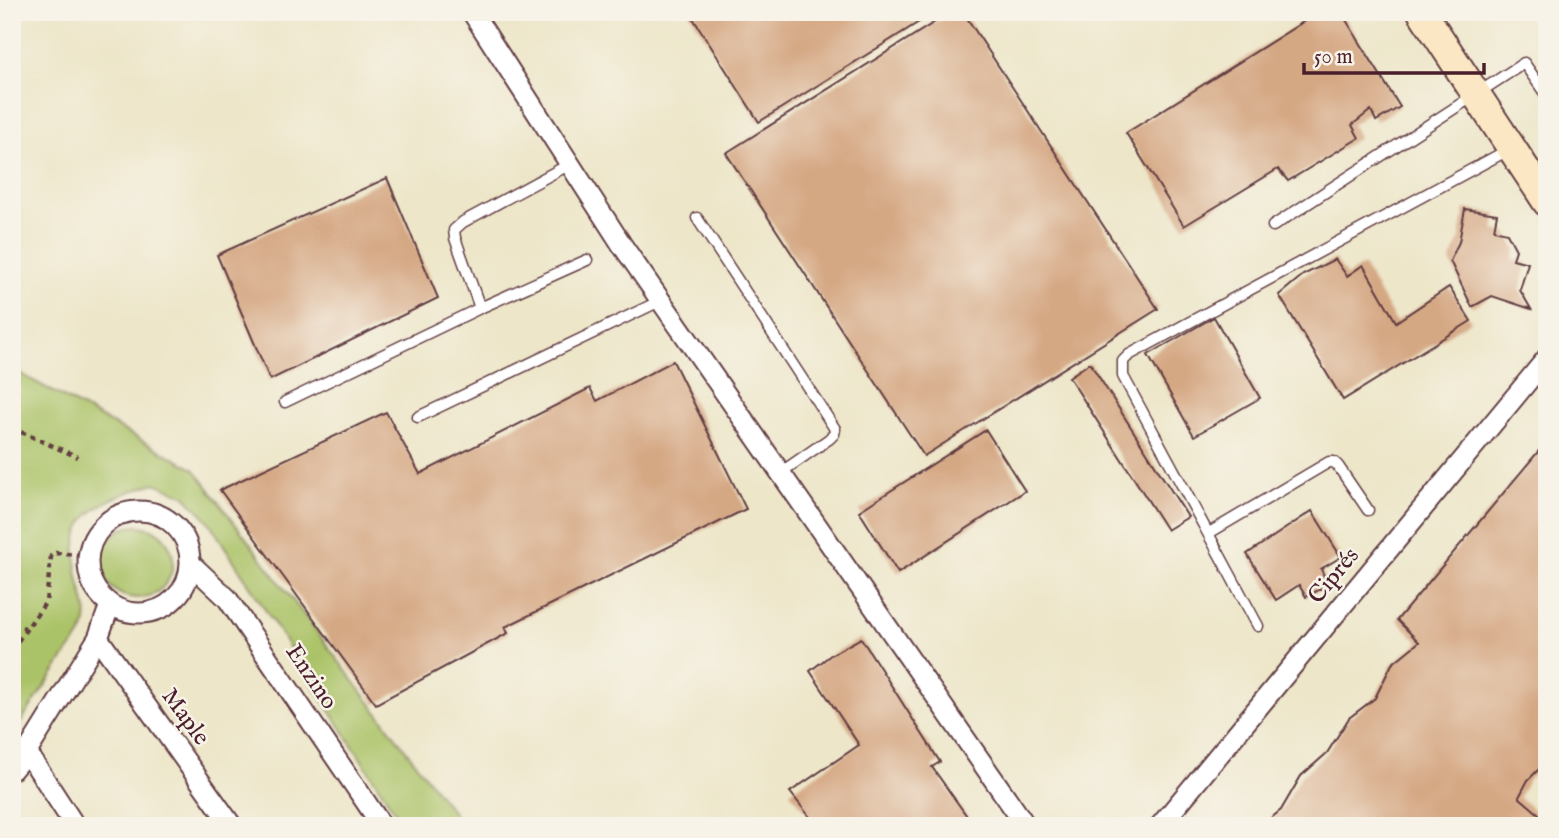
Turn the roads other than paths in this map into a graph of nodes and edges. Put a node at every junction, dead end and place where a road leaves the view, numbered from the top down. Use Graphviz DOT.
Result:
graph roads {
  1 [pos="472,12"];
  2 [pos="1422,12"];
  3 [pos="1476,94"];
  4 [pos="1547,96"];
  5 [pos="1512,148"];
  6 [pos="570,164"];
  7 [pos="1547,202"];
  8 [pos="697,218"];
  9 [pos="1273,226"];
  10 [pos="587,260"];
  11 [pos="660,301"];
  12 [pos="480,308"];
  13 [pos="1547,358"];
  14 [pos="285,401"];
  15 [pos="418,417"];
  16 [pos="780,474"];
  17 [pos="1368,510"];
  18 [pos="1209,533"];
  19 [pos="190,563"];
  20 [pos="110,605"];
  21 [pos="1258,626"];
  22 [pos="98,638"];
  23 [pos="27,752"];
  24 [pos="12,770"];
  25 [pos="75,826"];
  26 [pos="232,826"];
  27 [pos="383,826"];
  28 [pos="1026,826"];
  29 [pos="1160,826"];
  1 -- 6 [label="street"];
  2 -- 3 [label="main road"];
  3 -- 4 [label="lane"];
  3 -- 5 [label="main road"];
  3 -- 9 [label="lane"];
  5 -- 7 [label="main road"];
  5 -- 18 [label="lane"];
  6 -- 11 [label="street"];
  6 -- 12 [label="lane"];
  8 -- 16 [label="lane"];
  10 -- 12 [label="lane"];
  11 -- 15 [label="lane"];
  11 -- 16 [label="street"];
  12 -- 14 [label="lane"];
  13 -- 29 [label="street, Ciprés"];
  16 -- 28 [label="street"];
  17 -- 18 [label="lane"];
  18 -- 21 [label="lane"];
  19 -- 20 [label="street"];
  19 -- 20 [label="street"];
  19 -- 27 [label="street, Enzino"];
  20 -- 22 [label="street"];
  22 -- 23 [label="street"];
  22 -- 26 [label="street, Maple"];
  23 -- 24 [label="street"];
  23 -- 25 [label="street"];
}
